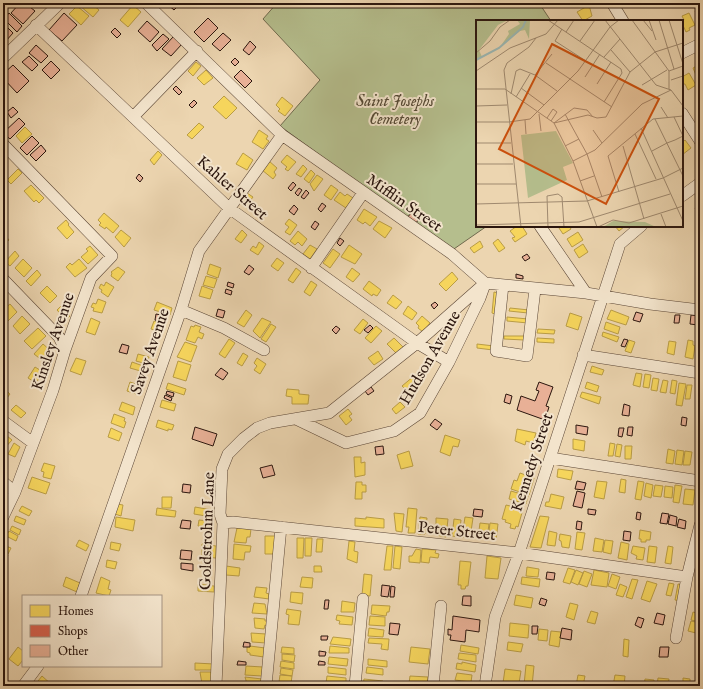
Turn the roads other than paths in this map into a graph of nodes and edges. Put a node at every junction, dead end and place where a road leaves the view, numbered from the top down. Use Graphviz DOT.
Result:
graph roads {
  1 [pos="60,3"];
  2 [pos="146,3"];
  3 [pos="612,3"];
  4 [pos="623,20"];
  5 [pos="36,25"];
  6 [pos="700,44"];
  7 [pos="197,51"];
  8 [pos="683,52"];
  9 [pos="3,58"];
  10 [pos="683,115"];
  11 [pos="133,117"];
  12 [pos="282,135"];
  13 [pos="700,141"];
  14 [pos="3,144"];
  15 [pos="700,183"];
  16 [pos="363,193"];
  17 [pos="683,195"];
  18 [pos="229,208"];
  19 [pos="541,227"];
  20 [pos="640,227"];
  21 [pos="311,268"];
  22 [pos="3,279"];
  23 [pos="485,283"];
  24 [pos="503,285"];
  25 [pos="535,289"];
  26 [pos="586,293"];
  27 [pos="603,296"];
  28 [pos="181,310"];
  29 [pos="700,310"];
  30 [pos="417,343"];
  31 [pos="65,350"];
  32 [pos="264,350"];
  33 [pos="583,355"];
  34 [pos="449,362"];
  35 [pos="700,373"];
  36 [pos="296,419"];
  37 [pos="3,422"];
  38 [pos="33,443"];
  39 [pos="550,458"];
  40 [pos="3,482"];
  41 [pos="700,482"];
  42 [pos="16,492"];
  43 [pos="3,517"];
  44 [pos="223,524"];
  45 [pos="700,525"];
  46 [pos="281,527"];
  47 [pos="519,553"];
  48 [pos="687,577"];
  49 [pos="81,595"];
  50 [pos="363,599"];
  51 [pos="441,606"];
  52 [pos="676,638"];
  53 [pos="37,667"];
  54 [pos="23,686"];
  55 [pos="216,686"];
  56 [pos="266,686"];
  57 [pos="355,686"];
  58 [pos="433,686"];
  59 [pos="485,686"];
  1 -- 5 [label="street"];
  2 -- 7 [label="street, Mifflin Street"];
  3 -- 4 [label="street"];
  5 -- 9 [label="street"];
  5 -- 11 [label="street, Kahler Street"];
  6 -- 8 [label="street"];
  7 -- 11 [label="street"];
  7 -- 12 [label="street, Mifflin Street"];
  10 -- 13 [label="street"];
  11 -- 18 [label="street, Kahler Street"];
  12 -- 16 [label="street, Mifflin Street"];
  12 -- 18 [label="street, Savey Avenue"];
  14 -- 31 [label="street, Kinsley Avenue"];
  15 -- 17 [label="street"];
  16 -- 21 [label="street"];
  16 -- 23 [label="street, Mifflin Street"];
  18 -- 21 [label="street, Kahler Street"];
  18 -- 28 [label="street, Savey Avenue"];
  19 -- 26 [label="street"];
  20 -- 27 [label="street, Kennedy Street"];
  21 -- 30 [label="street, Kahler Street"];
  22 -- 31 [label="street"];
  23 -- 24 [label="street"];
  23 -- 30 [label="street, Goldstrohm Lane"];
  23 -- 34 [label="street, Hudson Avenue"];
  24 -- 25 [label="street"];
  24 -- 25 [label="street"];
  25 -- 26 [label="street"];
  26 -- 27 [label="street"];
  27 -- 29 [label="street"];
  27 -- 33 [label="street, Kennedy Street"];
  28 -- 32 [label="street"];
  28 -- 49 [label="street, Savey Avenue"];
  30 -- 34 [label="street, Kahler Street"];
  30 -- 36 [label="street, Goldstrohm Lane"];
  31 -- 38 [label="street, Kinsley Avenue"];
  33 -- 35 [label="street"];
  33 -- 39 [label="street, Kennedy Street"];
  34 -- 36 [label="street, Hudson Avenue"];
  36 -- 44 [label="street, Goldstrohm Lane"];
  37 -- 38 [label="street"];
  38 -- 42 [label="street, Kinsley Avenue"];
  39 -- 41 [label="street"];
  39 -- 47 [label="street, Kennedy Street"];
  40 -- 42 [label="street"];
  42 -- 43 [label="street, Kinsley Avenue"];
  44 -- 46 [label="street, Peter Street"];
  44 -- 55 [label="street, Goldstrohm Lane"];
  45 -- 48 [label="street"];
  46 -- 47 [label="street, Peter Street"];
  46 -- 56 [label="street"];
  47 -- 48 [label="street, Peter Street"];
  47 -- 59 [label="street, Kennedy Street"];
  48 -- 52 [label="street"];
  50 -- 57 [label="street"];
  51 -- 58 [label="street"];
  53 -- 54 [label="street"];
}
